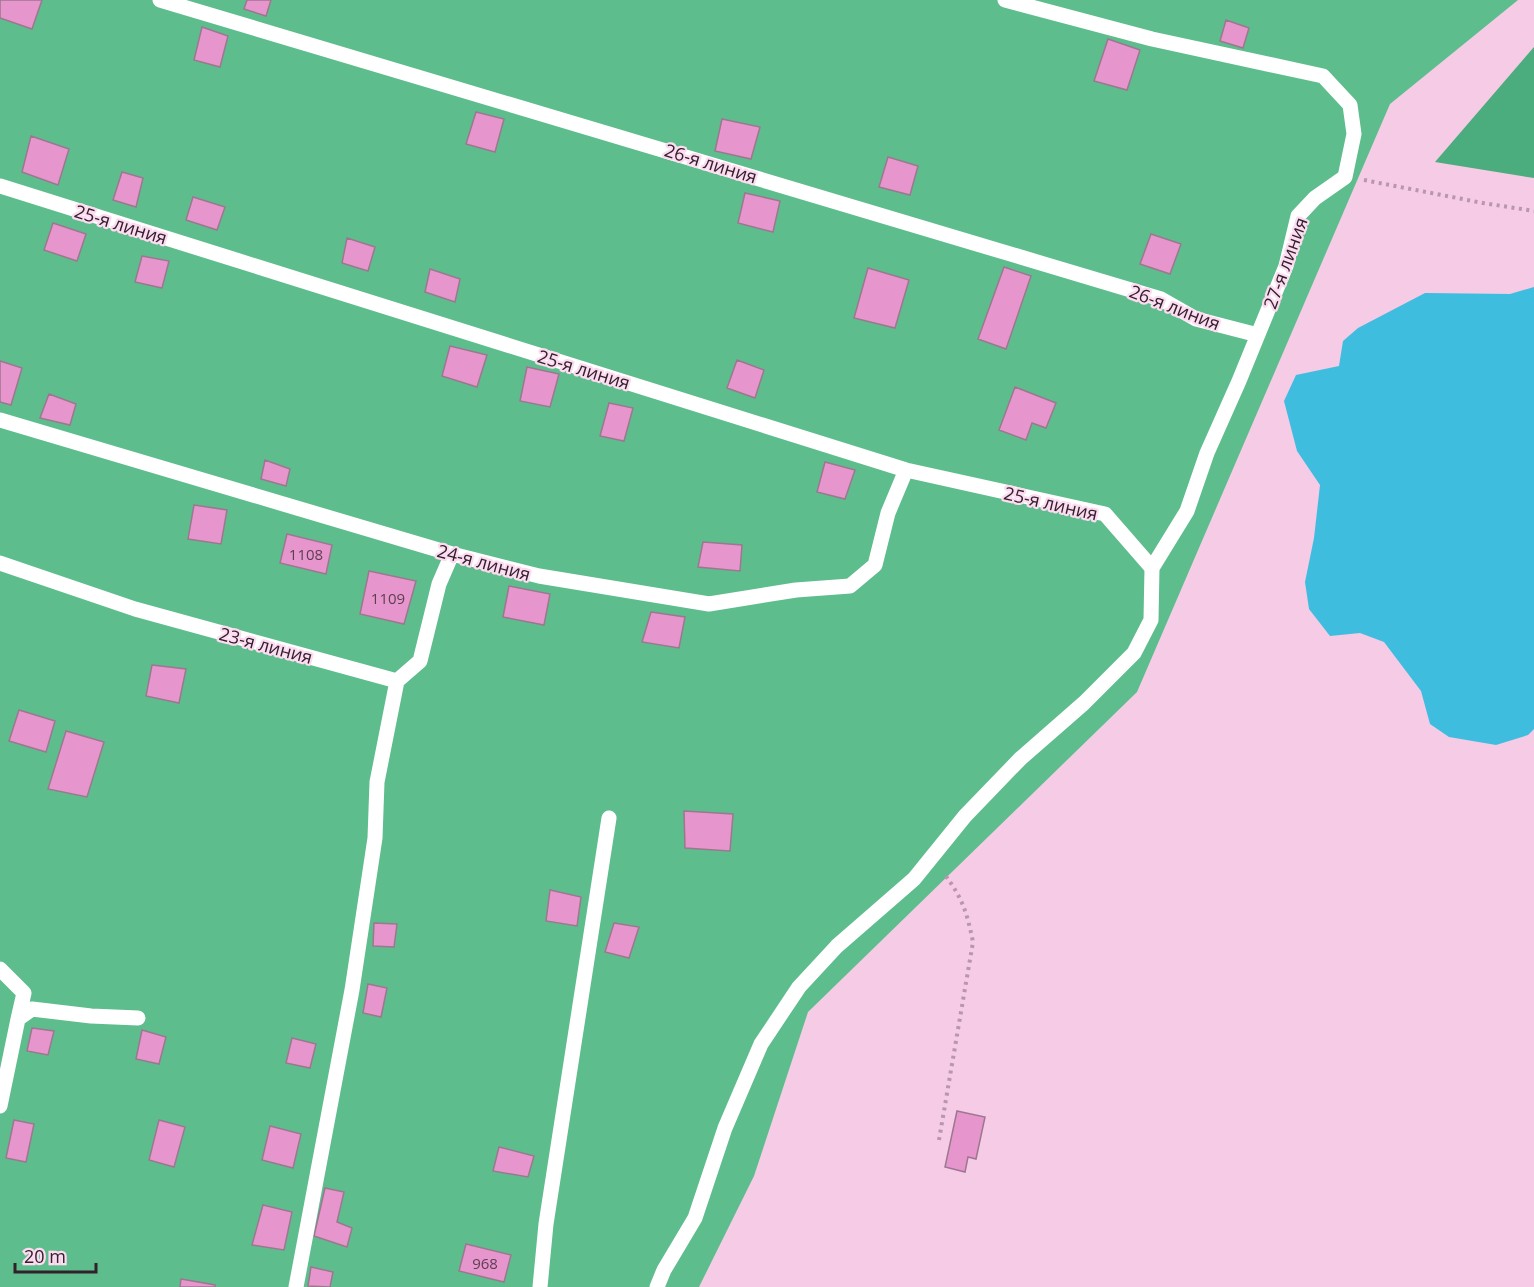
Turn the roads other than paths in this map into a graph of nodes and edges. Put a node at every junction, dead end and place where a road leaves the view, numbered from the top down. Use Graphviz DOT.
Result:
graph roads {
  1 [pos="160,0"];
  2 [pos="1005,0"];
  3 [pos="0,186"];
  4 [pos="1258,335"];
  5 [pos="0,420"];
  6 [pos="906,470"];
  7 [pos="452,554"];
  8 [pos="0,563"];
  9 [pos="1152,568"];
  10 [pos="397,681"];
  11 [pos="609,818"];
  12 [pos="0,969"];
  13 [pos="138,1018"];
  14 [pos="18,1019"];
  15 [pos="0,1106"];
  16 [pos="296,1287"];
  17 [pos="540,1287"];
  18 [pos="657,1287"];
  1 -- 4 [label="lane, 26-я линия"];
  2 -- 4 [label="lane, 27-я линия"];
  3 -- 6 [label="lane, 25-я линия"];
  4 -- 9 [label="lane, 27-я линия"];
  5 -- 7 [label="lane, 24-я линия"];
  6 -- 7 [label="lane, 24-я линия"];
  6 -- 9 [label="lane, 25-я линия"];
  7 -- 10 [label="lane"];
  8 -- 10 [label="lane, 23-я линия"];
  9 -- 18 [label="lane"];
  10 -- 16 [label="lane"];
  11 -- 17 [label="lane"];
  12 -- 14 [label="lane"];
  13 -- 14 [label="lane"];
  14 -- 15 [label="lane"];
}
